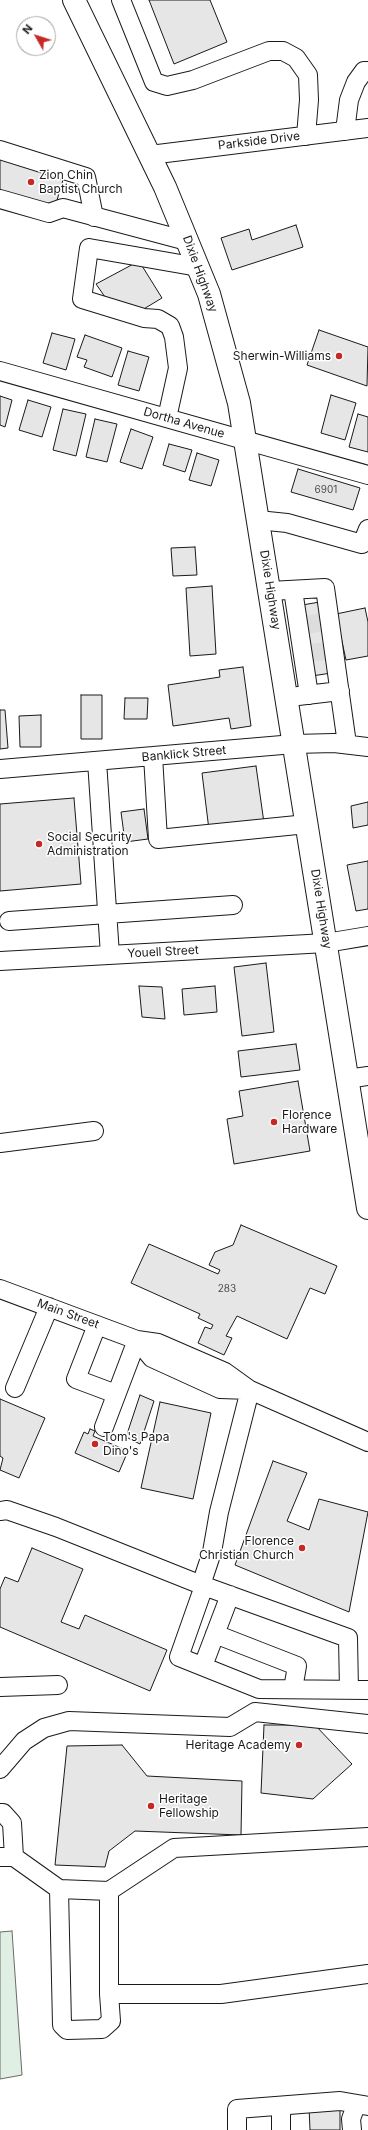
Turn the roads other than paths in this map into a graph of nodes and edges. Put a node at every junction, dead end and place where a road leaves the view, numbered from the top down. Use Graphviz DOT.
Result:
graph roads {
  1 [pos="74,0"];
  2 [pos="121,0"];
  3 [pos="368,71"];
  4 [pos="368,128"];
  5 [pos="345,131"];
  6 [pos="306,136"];
  7 [pos="0,150"];
  8 [pos="150,155"];
  9 [pos="0,199"];
  10 [pos="94,217"];
  11 [pos="188,241"];
  12 [pos="198,267"];
  13 [pos="0,371"];
  14 [pos="167,418"];
  15 [pos="245,440"];
  16 [pos="368,475"];
  17 [pos="258,520"];
  18 [pos="368,529"];
  19 [pos="293,590"];
  20 [pos="270,591"];
  21 [pos="340,691"];
  22 [pos="309,695"];
  23 [pos="287,697"];
  24 [pos="294,744"];
  25 [pos="347,744"];
  26 [pos="368,747"];
  27 [pos="153,756"];
  28 [pos="97,761"];
  29 [pos="0,769"];
  30 [pos="307,824"];
  31 [pos="233,905"];
  32 [pos="108,913"];
  33 [pos="9,921"];
  34 [pos="368,936"];
  35 [pos="326,943"];
  36 [pos="110,955"];
  37 [pos="0,961"];
  38 [pos="358,1077"];
  39 [pos="94,1131"];
  40 [pos="0,1143"];
  41 [pos="368,1208"];
  42 [pos="0,1289"];
  43 [pos="49,1307"];
  44 [pos="97,1325"];
  45 [pos="137,1340"];
  46 [pos="15,1388"];
  47 [pos="250,1390"];
  48 [pos="116,1394"];
  49 [pos="104,1427"];
  50 [pos="368,1442"];
  51 [pos="0,1511"];
  52 [pos="203,1585"];
  53 [pos="230,1595"];
  54 [pos="215,1634"];
  55 [pos="203,1666"];
  56 [pos="58,1685"];
  57 [pos="0,1687"];
  58 [pos="293,1689"];
  59 [pos="349,1690"];
  60 [pos="368,1690"];
  61 [pos="368,1724"];
  62 [pos="0,1769"];
  63 [pos="0,1813"];
  64 [pos="368,1837"];
  65 [pos="7,1857"];
  66 [pos="59,1889"];
  67 [pos="109,1891"];
  68 [pos="368,1974"];
  69 [pos="108,1994"];
  70 [pos="281,2106"];
  71 [pos="362,2106"];
  72 [pos="237,2130"];
  73 [pos="282,2130"];
  74 [pos="352,2130"];
  1 -- 8 [label="main road, Dixie Highway"];
  2 -- 6 [label="street"];
  3 -- 5 [label="street"];
  4 -- 5 [label="street, Parkside Drive"];
  5 -- 6 [label="street, Parkside Drive"];
  6 -- 8 [label="street, Parkside Drive"];
  7 -- 10 [label="street"];
  8 -- 11 [label="main road, Dixie Highway"];
  9 -- 10 [label="street"];
  10 -- 11 [label="street"];
  11 -- 12 [label="main road, Dixie Highway"];
  12 -- 14 [label="street"];
  12 -- 15 [label="main road, Dixie Highway"];
  13 -- 14 [label="street, Dortha Avenue"];
  14 -- 15 [label="street, Dortha Avenue"];
  15 -- 16 [label="street, Dortha Avenue"];
  15 -- 17 [label="main road, Dixie Highway"];
  17 -- 18 [label="street"];
  17 -- 20 [label="main road, Dixie Highway"];
  19 -- 20 [label="street"];
  19 -- 21 [label="street"];
  19 -- 22 [label="street"];
  20 -- 23 [label="main road, Dixie Highway"];
  21 -- 22 [label="street"];
  21 -- 25 [label="street"];
  22 -- 23 [label="street"];
  23 -- 24 [label="main road, Dixie Highway"];
  24 -- 25 [label="street, Banklick Street"];
  24 -- 27 [label="street, Banklick Street"];
  24 -- 30 [label="main road, Dixie Highway"];
  25 -- 26 [label="street, Banklick Street"];
  27 -- 28 [label="street, Banklick Street"];
  27 -- 30 [label="street"];
  28 -- 29 [label="street, Banklick Street"];
  28 -- 32 [label="street"];
  30 -- 35 [label="main road, Dixie Highway"];
  31 -- 32 [label="street"];
  32 -- 33 [label="street"];
  32 -- 36 [label="street"];
  34 -- 35 [label="street, Youell Street"];
  35 -- 36 [label="street, Youell Street"];
  35 -- 38 [label="main road, Dixie Highway"];
  36 -- 37 [label="street, Youell Street"];
  38 -- 41 [label="main road, Dixie Highway"];
  39 -- 40 [label="street"];
  42 -- 43 [label="street, Main Street"];
  43 -- 44 [label="street, Main Street"];
  43 -- 46 [label="street"];
  44 -- 45 [label="street, Main Street"];
  44 -- 48 [label="street"];
  45 -- 47 [label="street, Main Street"];
  45 -- 48 [label="street"];
  47 -- 50 [label="street, Main Street"];
  47 -- 52 [label="street"];
  48 -- 49 [label="street"];
  51 -- 52 [label="street"];
  52 -- 53 [label="street"];
  52 -- 55 [label="street"];
  53 -- 54 [label="street"];
  53 -- 59 [label="street"];
  54 -- 55 [label="street"];
  54 -- 58 [label="street"];
  55 -- 58 [label="street"];
  56 -- 57 [label="street"];
  58 -- 59 [label="street"];
  59 -- 60 [label="street"];
  61 -- 62 [label="street"];
  63 -- 65 [label="street"];
  64 -- 67 [label="street"];
  65 -- 66 [label="street"];
  66 -- 67 [label="street"];
  66 -- 69 [label="street"];
  67 -- 69 [label="street"];
  68 -- 69 [label="street"];
  70 -- 71 [label="street"];
  70 -- 72 [label="street"];
  70 -- 73 [label="street"];
  71 -- 74 [label="street"];
}
